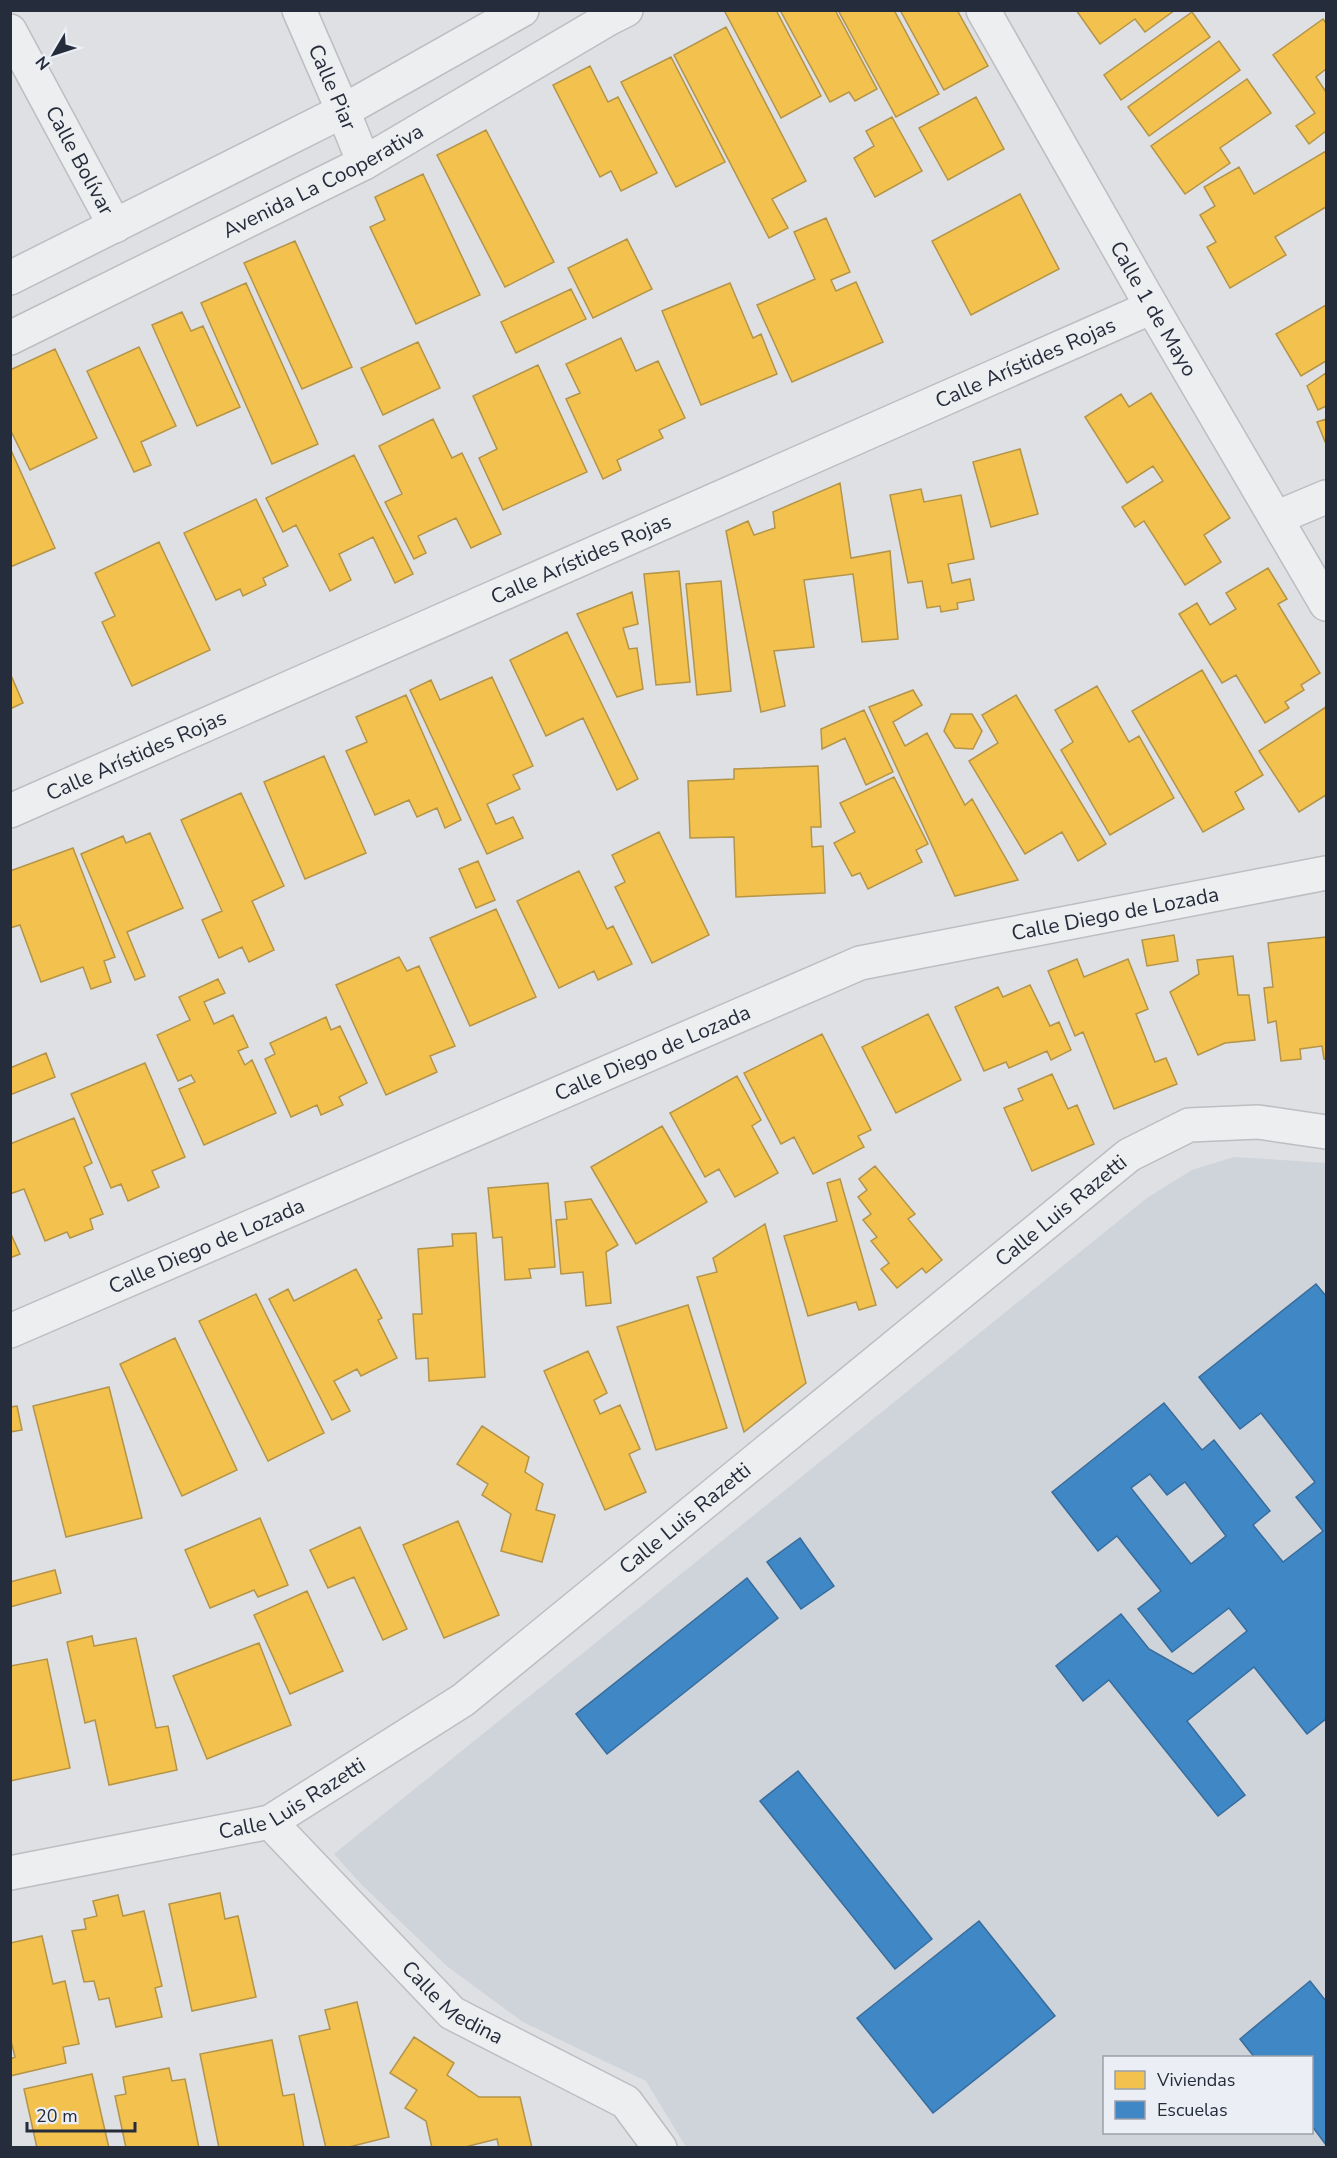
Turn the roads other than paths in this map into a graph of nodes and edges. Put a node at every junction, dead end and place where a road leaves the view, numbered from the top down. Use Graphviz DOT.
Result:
graph roads {
  1 [pos="299,10"];
  2 [pos="522,10"];
  3 [pos="626,10"];
  4 [pos="983,10"];
  5 [pos="10,31"];
  6 [pos="344,111"];
  7 [pos="364,163"];
  8 [pos="115,226"];
  9 [pos="10,278"];
  10 [pos="1152,307"];
  11 [pos="10,338"];
  12 [pos="1326,497"];
  13 [pos="1276,518"];
  14 [pos="1326,604"];
  15 [pos="10,811"];
  16 [pos="1326,873"];
  17 [pos="1326,1132"];
  18 [pos="10,1331"];
  19 [pos="270,1822"];
  20 [pos="10,1873"];
  21 [pos="660,2148"];
  1 -- 6 [label="street, Calle Piar"];
  2 -- 6 [label="street"];
  3 -- 7 [label="street, Avenida La Cooperativa"];
  4 -- 10 [label="street, Calle 1 de Mayo"];
  5 -- 8 [label="street, Calle Bolívar"];
  6 -- 7 [label="street, Calle Piar"];
  6 -- 8 [label="street"];
  7 -- 11 [label="street, Avenida La Cooperativa"];
  8 -- 9 [label="street"];
  10 -- 13 [label="street, Calle 1 de Mayo"];
  10 -- 15 [label="street, Calle Arístides Rojas"];
  12 -- 13 [label="street"];
  13 -- 14 [label="street, Calle 1 de Mayo"];
  16 -- 18 [label="street, Calle Diego de Lozada"];
  17 -- 19 [label="street, Calle Luis Razetti"];
  19 -- 20 [label="street, Calle Luis Razetti"];
  19 -- 21 [label="street, Calle Medina"];
}
